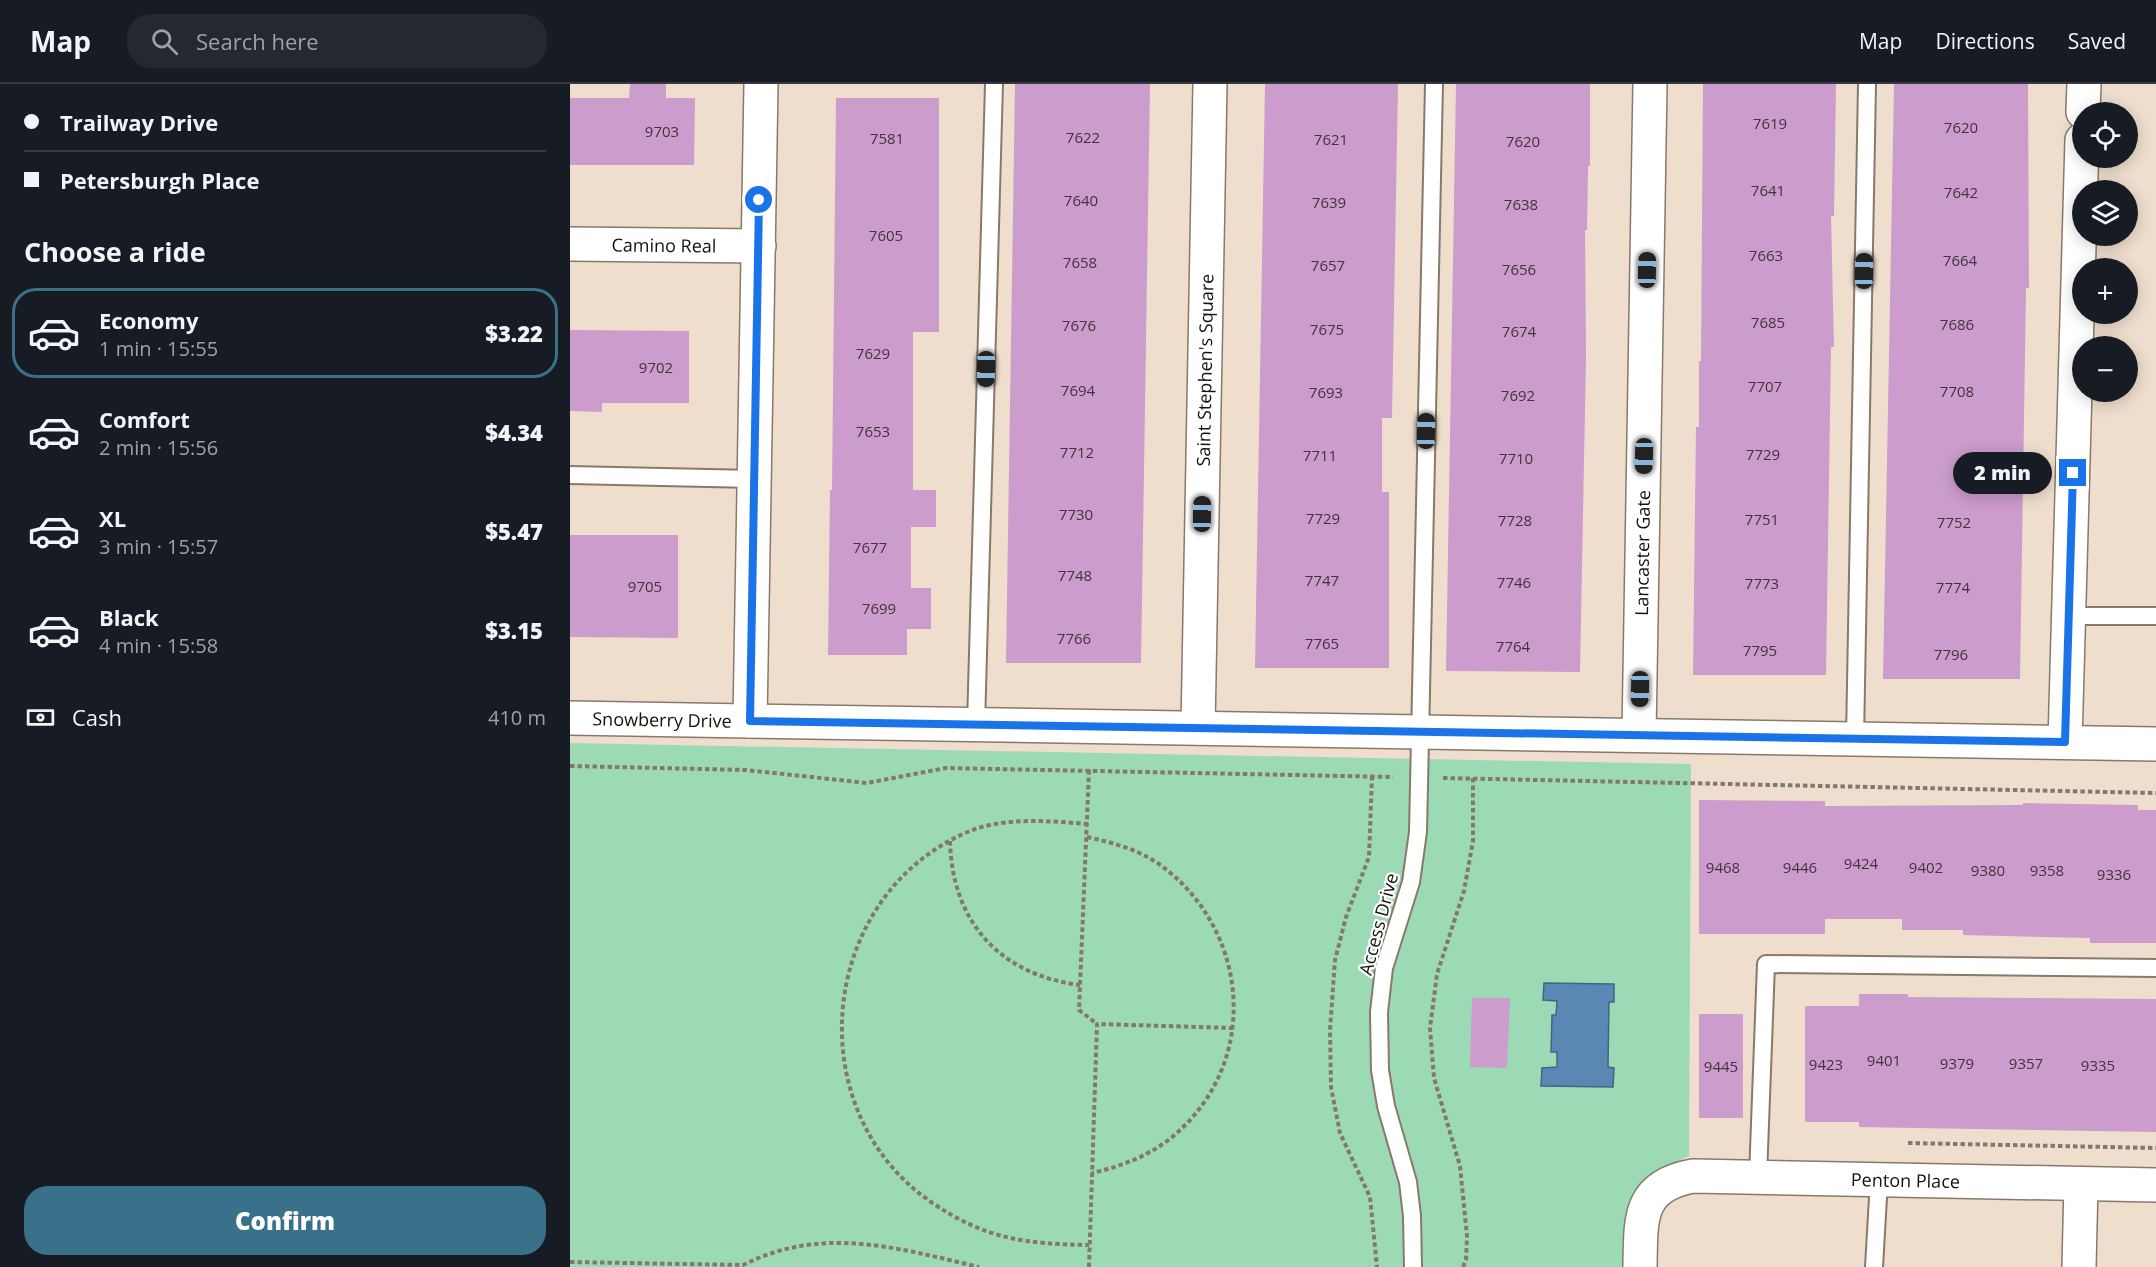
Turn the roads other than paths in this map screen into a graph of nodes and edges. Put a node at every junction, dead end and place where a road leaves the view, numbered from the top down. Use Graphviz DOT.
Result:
graph roads {
  1 [pos="761,84"];
  2 [pos="994,84"];
  3 [pos="1210,84"];
  4 [pos="1434,84"];
  5 [pos="1650,84"];
  6 [pos="1867,84"];
  7 [pos="2084,84"];
  8 [pos="2083,102"];
  9 [pos="2081,168"];
  10 [pos="570,244"];
  11 [pos="759,246"];
  12 [pos="570,475"];
  13 [pos="754,478"];
  14 [pos="2069,616"];
  15 [pos="2156,616"];
  16 [pos="570,718"];
  17 [pos="750,721"];
  18 [pos="976,724"];
  19 [pos="1198,729"];
  20 [pos="1419,732"];
  21 [pos="1639,735"];
  22 [pos="1855,739"];
  23 [pos="2065,742"];
  24 [pos="2156,744"];
  25 [pos="2156,968"];
  26 [pos="1758,1177"];
  27 [pos="1879,1180"];
  28 [pos="2080,1184"];
  29 [pos="2156,1185"];
  30 [pos="1413,1267"];
  31 [pos="1640,1267"];
  32 [pos="1874,1267"];
  33 [pos="2079,1267"];
  1 -- 11 [label="street"];
  2 -- 18 [label="lane"];
  3 -- 19 [label="street, Saint Stephen's Square"];
  4 -- 20 [label="lane, Access Drive"];
  5 -- 21 [label="street, Lancaster Gate"];
  6 -- 22 [label="lane"];
  7 -- 8 [label="street"];
  9 -- 14 [label="street"];
  10 -- 11 [label="street, Camino Real"];
  11 -- 13 [label="street"];
  12 -- 13 [label="lane"];
  13 -- 17 [label="street"];
  14 -- 15 [label="lane"];
  14 -- 23 [label="street"];
  16 -- 17 [label="street, Snowberry Drive"];
  17 -- 18 [label="street, Snowberry Drive"];
  18 -- 19 [label="street, Snowberry Drive"];
  19 -- 20 [label="street, Snowberry Drive"];
  20 -- 21 [label="street, Snowberry Drive"];
  20 -- 30 [label="lane, Access Drive"];
  21 -- 22 [label="street, Snowberry Drive"];
  22 -- 23 [label="street, Snowberry Drive"];
  23 -- 24 [label="street, Snowberry Drive"];
  25 -- 26 [label="lane"];
  26 -- 27 [label="street, Penton Place"];
  26 -- 31 [label="street, Penton Place"];
  27 -- 28 [label="street, Penton Place"];
  27 -- 32 [label="lane"];
  28 -- 29 [label="street, Penton Place"];
  28 -- 33 [label="street"];
}
